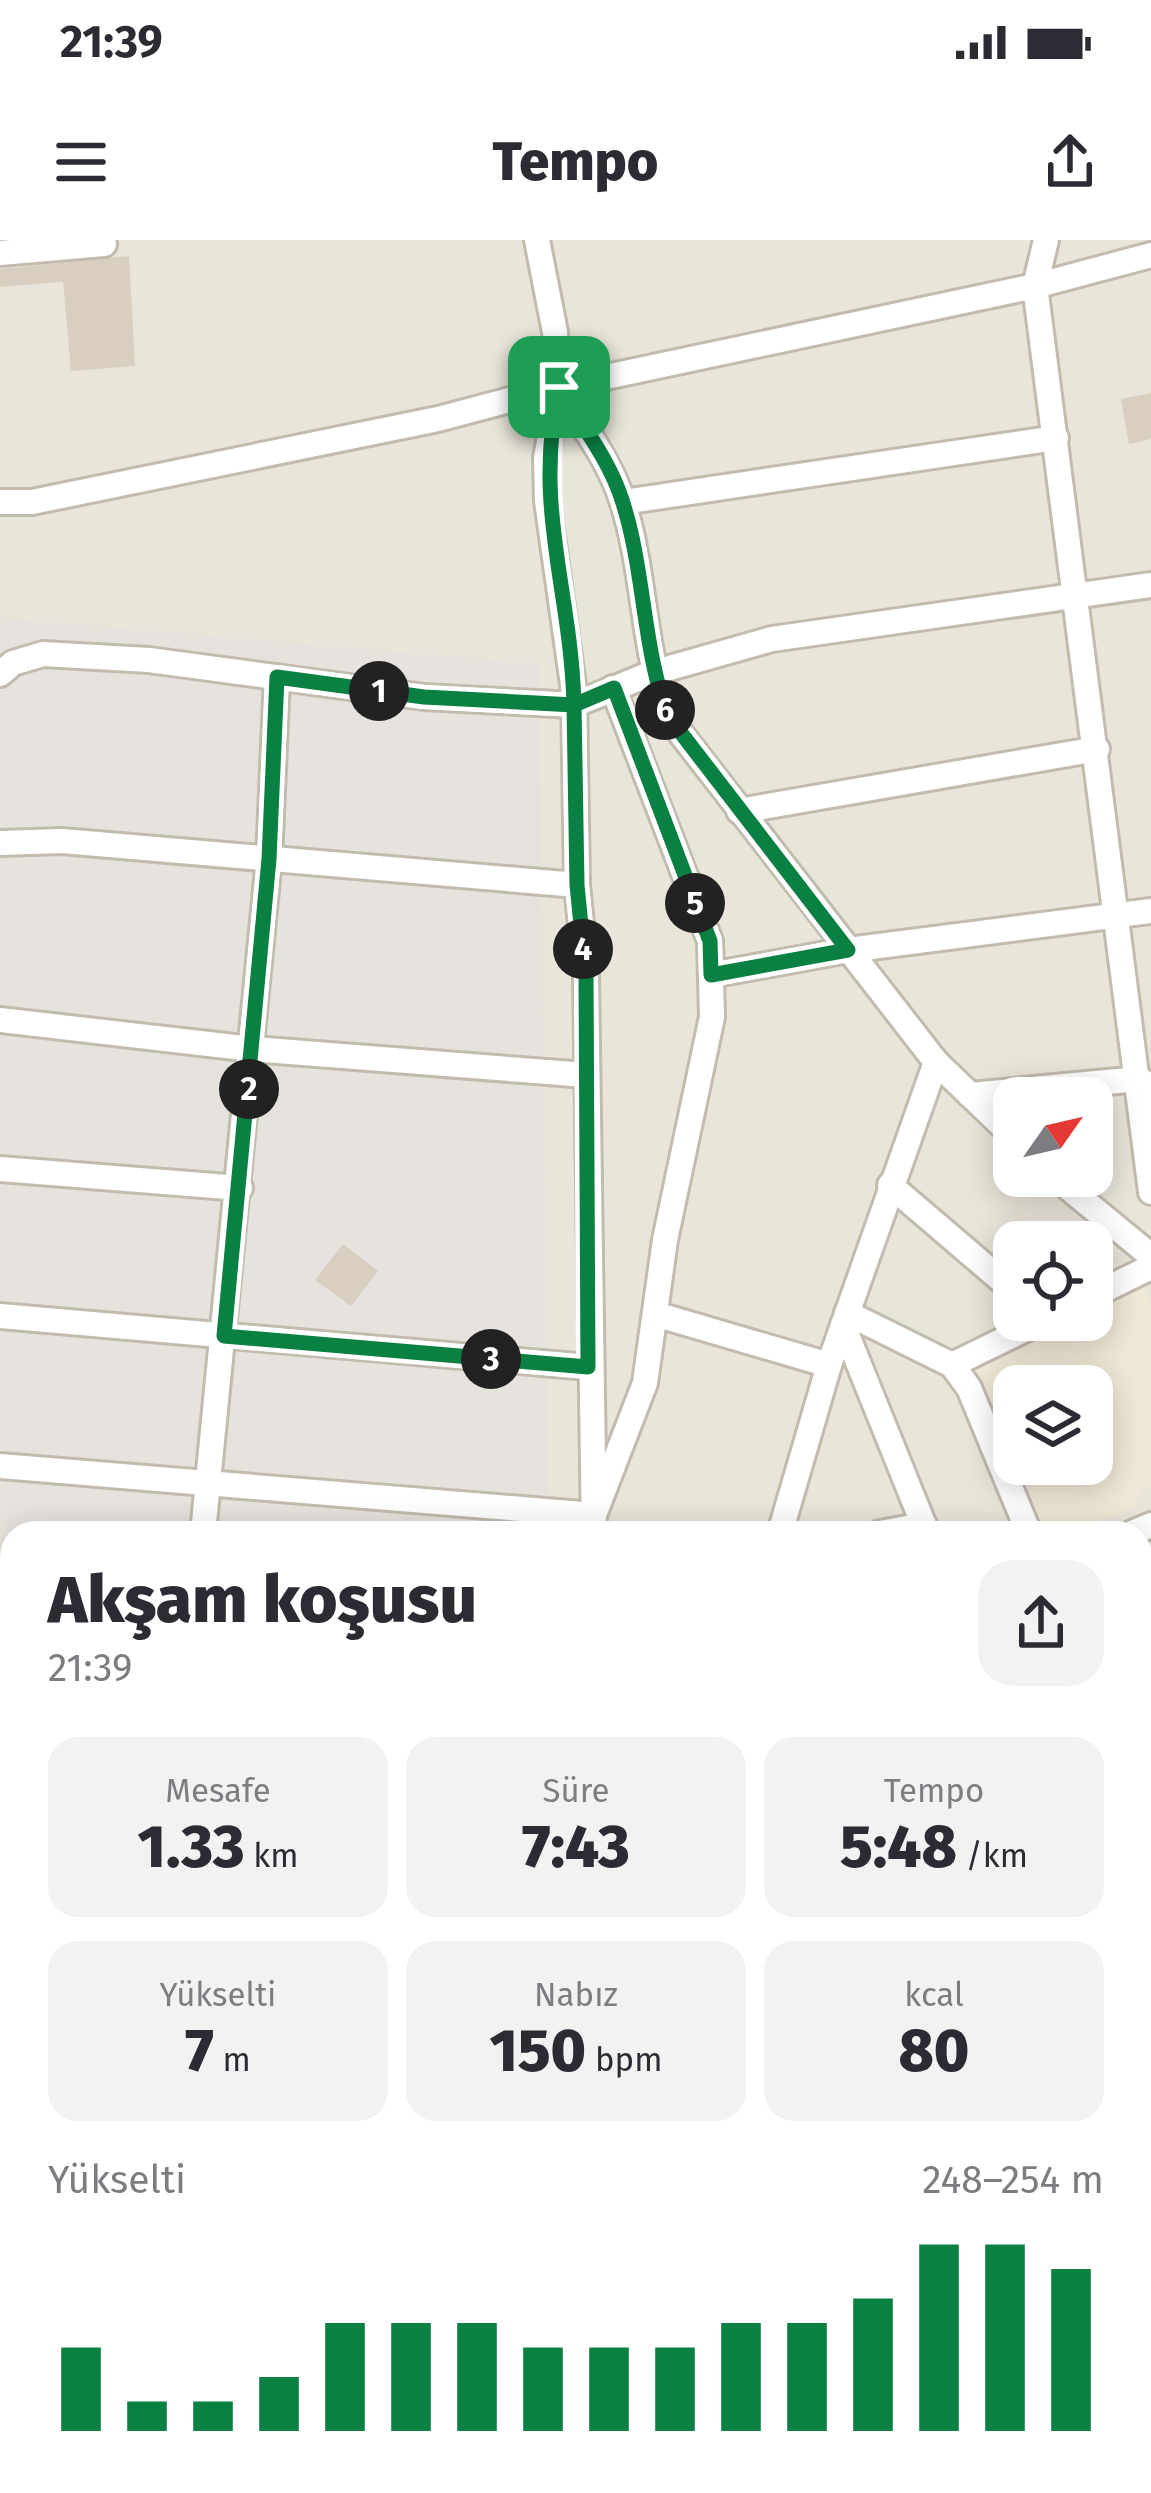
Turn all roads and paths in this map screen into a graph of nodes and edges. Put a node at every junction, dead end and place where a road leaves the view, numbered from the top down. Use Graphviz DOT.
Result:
graph roads {
  1 [pos="103,240"];
  2 [pos="538,240"];
  3 [pos="1046,240"];
  4 [pos="29,246"];
  5 [pos="0,254"];
  6 [pos="1151,255"];
  7 [pos="1035,286"];
  8 [pos="559,387"];
  9 [pos="1056,438"];
  10 [pos="0,502"];
  11 [pos="623,502"];
  12 [pos="1151,585"];
  13 [pos="1077,596"];
  14 [pos="0,652"];
  15 [pos="43,654"];
  16 [pos="652,673"];
  17 [pos="0,674"];
  18 [pos="277,677"];
  19 [pos="614,688"];
  20 [pos="574,705"];
  21 [pos="1096,749"];
  22 [pos="739,811"];
  23 [pos="0,843"];
  24 [pos="269,859"];
  25 [pos="577,885"];
  26 [pos="1151,910"];
  27 [pos="1118,916"];
  28 [pos="848,950"];
  29 [pos="711,975"];
  30 [pos="0,1021"];
  31 [pos="252,1049"];
  32 [pos="936,1062"];
  33 [pos="586,1075"];
  34 [pos="1145,1083"];
  35 [pos="970,1095"];
  36 [pos="993,1117"];
  37 [pos="0,1169"];
  38 [pos="890,1185"];
  39 [pos="239,1188"];
  40 [pos="1151,1192"];
  41 [pos="1079,1197"];
  42 [pos="1151,1256"];
  43 [pos="1151,1267"];
  44 [pos="993,1273"];
  45 [pos="1113,1286"];
  46 [pos="655,1314"];
  47 [pos="0,1316"];
  48 [pos="844,1319"];
  49 [pos="224,1336"];
  50 [pos="1002,1341"];
  51 [pos="829,1365"];
  52 [pos="952,1366"];
  53 [pos="588,1367"];
  54 [pos="0,1466"];
  55 [pos="208,1484"];
  56 [pos="204,1521"];
  57 [pos="565,1521"];
  58 [pos="594,1521"];
  59 [pos="595,1521"];
  60 [pos="784,1521"];
  61 [pos="922,1521"];
  62 [pos="1024,1521"];
  1 -- 4 [label="street"];
  2 -- 8 [label="street"];
  3 -- 7 [label="street"];
  4 -- 5 [label="street"];
  6 -- 7 [label="street"];
  7 -- 8 [label="street"];
  7 -- 9 [label="street"];
  8 -- 10 [label="street"];
  8 -- 11 [label="street"];
  8 -- 20 [label="street"];
  9 -- 11 [label="street"];
  9 -- 13 [label="street"];
  11 -- 16 [label="street"];
  12 -- 13 [label="street"];
  13 -- 16 [label="street"];
  13 -- 21 [label="street"];
  14 -- 15 [label="street"];
  15 -- 17 [label="street"];
  15 -- 18 [label="street"];
  16 -- 19 [label="street"];
  16 -- 22 [label="street"];
  18 -- 20 [label="street"];
  18 -- 24 [label="street"];
  19 -- 20 [label="street"];
  19 -- 29 [label="street"];
  20 -- 25 [label="street"];
  21 -- 22 [label="street"];
  21 -- 27 [label="street"];
  22 -- 28 [label="street"];
  23 -- 24 [label="street"];
  24 -- 25 [label="street"];
  24 -- 31 [label="street"];
  25 -- 33 [label="street"];
  26 -- 27 [label="street"];
  27 -- 28 [label="street"];
  27 -- 34 [label="street"];
  28 -- 29 [label="street"];
  28 -- 32 [label="street"];
  29 -- 46 [label="street"];
  30 -- 31 [label="street"];
  31 -- 33 [label="street"];
  31 -- 39 [label="street"];
  32 -- 35 [label="street"];
  32 -- 38 [label="street"];
  33 -- 53 [label="street"];
  34 -- 35 [label="street"];
  34 -- 40 [label="street"];
  35 -- 36 [label="street"];
  37 -- 39 [label="street"];
  38 -- 44 [label="street"];
  38 -- 48 [label="street"];
  39 -- 49 [label="street"];
  41 -- 42 [label="street"];
  43 -- 45 [label="street"];
  46 -- 51 [label="street"];
  46 -- 59 [label="street"];
  47 -- 49 [label="street"];
  48 -- 51 [label="street"];
  48 -- 52 [label="street"];
  48 -- 61 [label="street"];
  49 -- 53 [label="street"];
  49 -- 55 [label="street"];
  50 -- 52 [label="street"];
  51 -- 60 [label="street"];
  52 -- 62 [label="street"];
  53 -- 58 [label="street"];
  54 -- 55 [label="street"];
  55 -- 56 [label="street"];
  55 -- 57 [label="street"];
}
